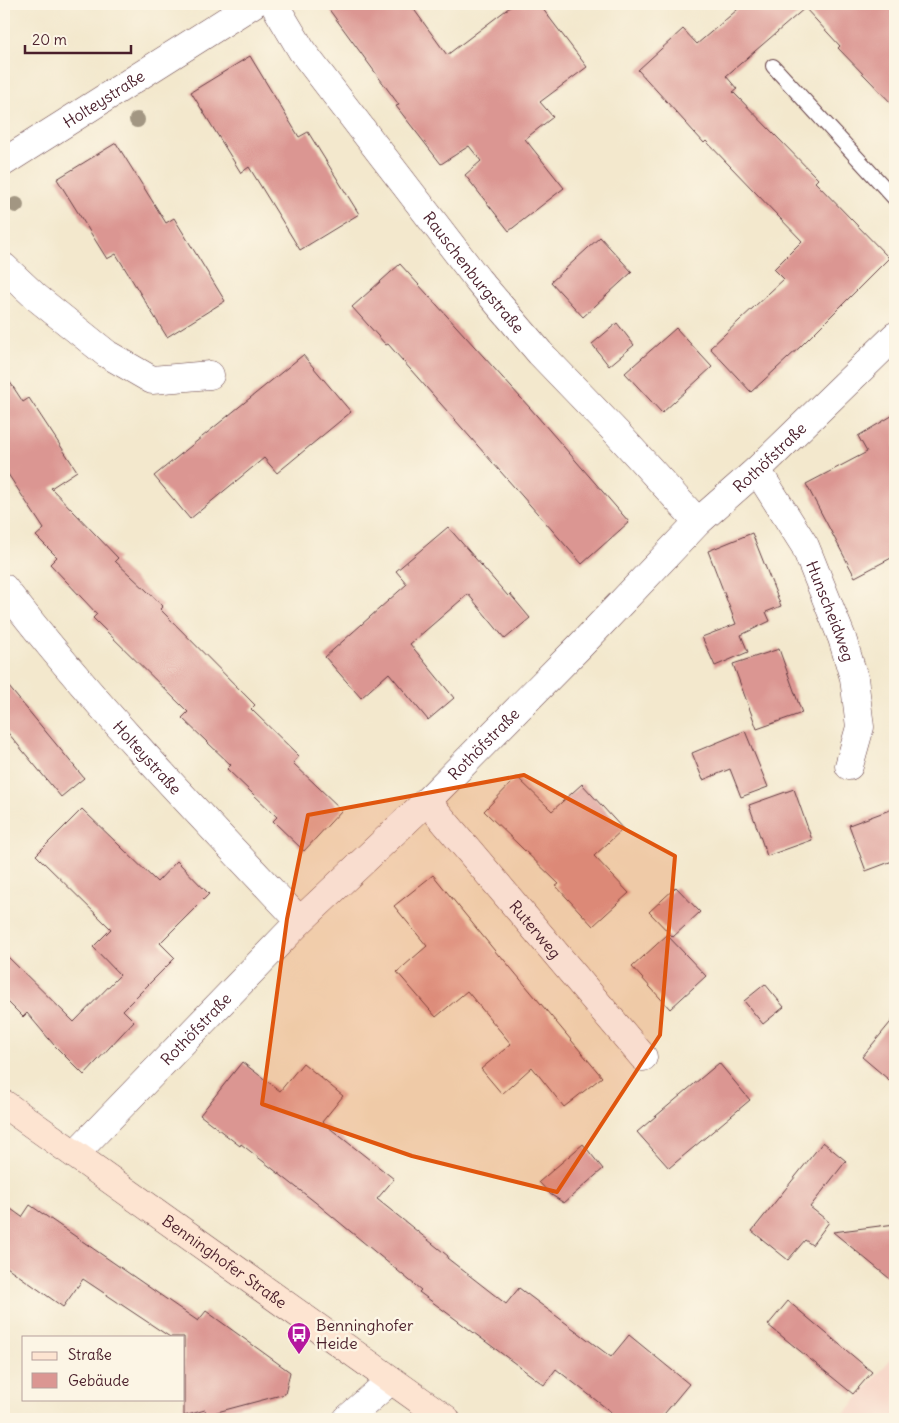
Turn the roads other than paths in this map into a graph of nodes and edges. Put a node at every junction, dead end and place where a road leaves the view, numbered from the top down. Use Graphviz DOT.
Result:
graph roads {
  1 [pos="253,4"];
  2 [pos="274,4"];
  3 [pos="773,66"];
  4 [pos="4,162"];
  5 [pos="895,199"];
  6 [pos="4,267"];
  7 [pos="895,336"];
  8 [pos="210,375"];
  9 [pos="757,470"];
  10 [pos="698,522"];
  11 [pos="4,588"];
  12 [pos="849,766"];
  13 [pos="428,801"];
  14 [pos="300,921"];
  15 [pos="643,1057"];
  16 [pos="4,1104"];
  17 [pos="75,1154"];
  18 [pos="391,1380"];
  19 [pos="347,1419"];
  20 [pos="446,1419"];
  1 -- 4 [label="street, Holteystraße"];
  2 -- 10 [label="street, Rauschenburgstraße"];
  3 -- 5 [label="lane"];
  6 -- 8 [label="street"];
  7 -- 9 [label="street, Rothöfstraße"];
  9 -- 10 [label="street, Rothöfstraße"];
  9 -- 12 [label="street, Hunscheidweg"];
  10 -- 13 [label="street, Rothöfstraße"];
  11 -- 14 [label="street, Holteystraße"];
  13 -- 14 [label="street, Rothöfstraße"];
  13 -- 15 [label="street, Ruterweg"];
  14 -- 17 [label="street, Rothöfstraße"];
  16 -- 17 [label="main road, Benninghofer Straße"];
  17 -- 18 [label="main road, Benninghofer Straße"];
  18 -- 19 [label="street"];
  18 -- 20 [label="main road, Benninghofer Straße"];
}
